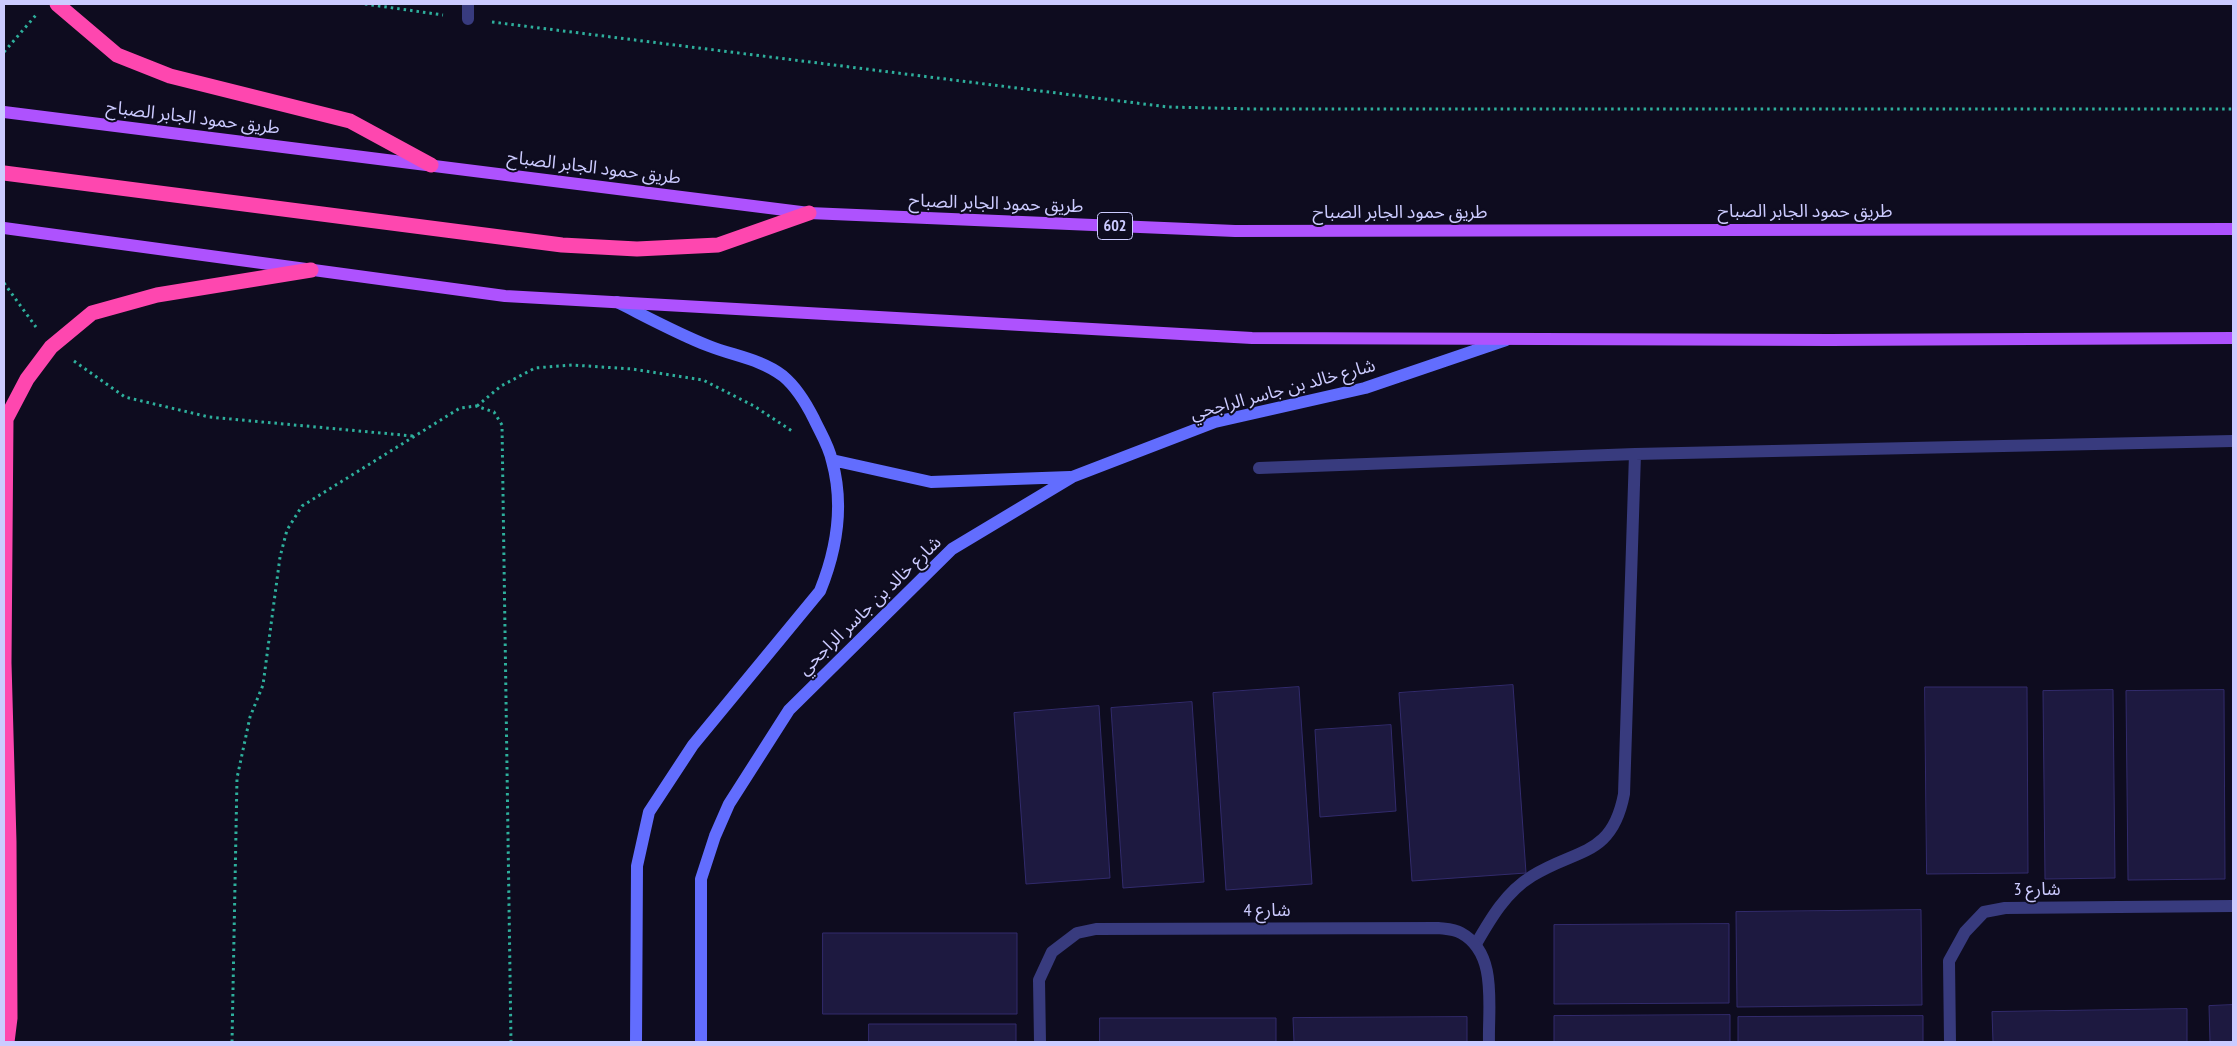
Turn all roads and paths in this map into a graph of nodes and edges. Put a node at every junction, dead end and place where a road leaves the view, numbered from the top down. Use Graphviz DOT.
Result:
graph roads {
  1 [pos="57,4"];
  2 [pos="365,4"];
  3 [pos="468,4"];
  4 [pos="40,11"];
  5 [pos="468,19"];
  6 [pos="4,52"];
  7 [pos="2233,109"];
  8 [pos="4,112"];
  9 [pos="431,165"];
  10 [pos="4,173"];
  11 [pos="809,213"];
  12 [pos="4,228"];
  13 [pos="2233,229"];
  14 [pos="311,270"];
  15 [pos="4,284"];
  16 [pos="617,302"];
  17 [pos="2233,338"];
  18 [pos="1508,339"];
  19 [pos="51,347"];
  20 [pos="476,406"];
  21 [pos="793,432"];
  22 [pos="414,436"];
  23 [pos="2233,441"];
  24 [pos="1635,454"];
  25 [pos="832,460"];
  26 [pos="1258,468"];
  27 [pos="1072,477"];
  28 [pos="2233,906"];
  29 [pos="1476,944"];
  30 [pos="8,1042"];
  31 [pos="232,1042"];
  32 [pos="511,1042"];
  33 [pos="636,1042"];
  34 [pos="701,1042"];
  35 [pos="1040,1042"];
  36 [pos="1489,1042"];
  37 [pos="1950,1042"];
  1 -- 9 [label="highway"];
  2 -- 5 [label="path"];
  3 -- 5 [label="street"];
  4 -- 6 [label="path"];
  5 -- 7 [label="path"];
  8 -- 9 [label="main road, طريق حمود الجابر الصباح / 602"];
  9 -- 11 [label="main road, طريق حمود الجابر الصباح / 602"];
  10 -- 11 [label="highway"];
  11 -- 13 [label="main road, طريق حمود الجابر الصباح / 602"];
  12 -- 14 [label="main road"];
  14 -- 16 [label="main road"];
  14 -- 19 [label="highway"];
  15 -- 19 [label="path"];
  16 -- 18 [label="main road"];
  16 -- 25 [label="street"];
  17 -- 18 [label="main road"];
  18 -- 27 [label="street, شارع خالد بن جاسر الراجحي"];
  19 -- 22 [label="path"];
  19 -- 30 [label="highway"];
  20 -- 21 [label="path"];
  20 -- 22 [label="path"];
  20 -- 32 [label="path"];
  22 -- 31 [label="path"];
  23 -- 24 [label="street"];
  24 -- 26 [label="street"];
  24 -- 29 [label="street"];
  25 -- 27 [label="street"];
  25 -- 33 [label="street"];
  27 -- 34 [label="street, شارع خالد بن جاسر الراجحي"];
  28 -- 37 [label="street, شارع 3"];
  29 -- 35 [label="street, شارع 4"];
  29 -- 36 [label="street"];
}
